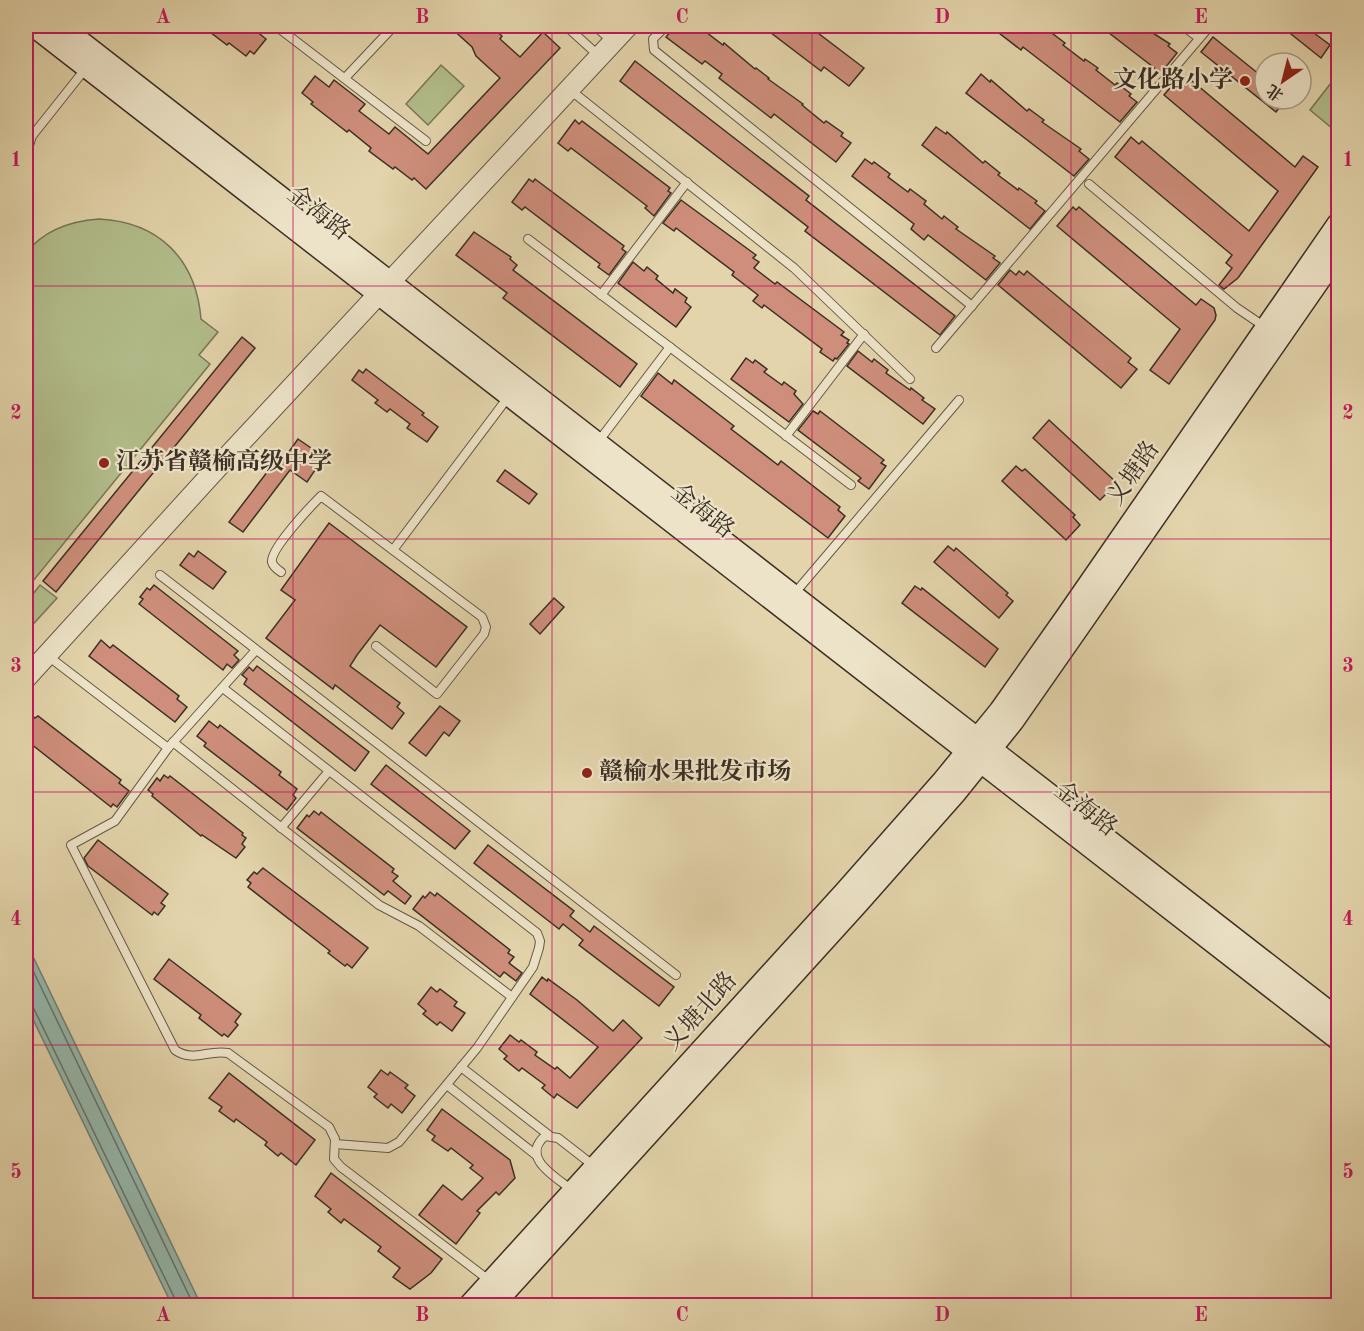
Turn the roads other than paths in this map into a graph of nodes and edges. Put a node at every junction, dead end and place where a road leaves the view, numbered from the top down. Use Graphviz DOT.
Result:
graph roads {
  1 [pos="34,26"];
  2 [pos="60,26"];
  3 [pos="276,26"];
  4 [pos="394,26"];
  5 [pos="566,26"];
  6 [pos="595,26"];
  7 [pos="628,26"];
  8 [pos="666,26"];
  9 [pos="1183,26"];
  10 [pos="1210,26"];
  11 [pos="1199,38"];
  12 [pos="613,42"];
  13 [pos="599,56"];
  14 [pos="87,67"];
  15 [pos="345,78"];
  16 [pos="569,88"];
  17 [pos="29,137"];
  18 [pos="426,141"];
  19 [pos="26,155"];
  20 [pos="687,183"];
  21 [pos="1089,184"];
  22 [pos="1338,224"];
  23 [pos="528,239"];
  24 [pos="1338,253"];
  25 [pos="384,288"];
  26 [pos="602,295"];
  27 [pos="972,306"];
  28 [pos="1266,328"];
  29 [pos="864,334"];
  30 [pos="670,347"];
  31 [pos="936,348"];
  32 [pos="910,379"];
  33 [pos="509,395"];
  34 [pos="959,400"];
  35 [pos="786,436"];
  36 [pos="597,443"];
  37 [pos="851,484"];
  38 [pos="393,550"];
  39 [pos="281,572"];
  40 [pos="160,575"];
  41 [pos="793,595"];
  42 [pos="376,646"];
  43 [pos="256,650"];
  44 [pos="47,655"];
  45 [pos="26,678"];
  46 [pos="222,688"];
  47 [pos="170,745"];
  48 [pos="979,750"];
  49 [pos="329,771"];
  50 [pos="281,828"];
  51 [pos="676,975"];
  52 [pos="512,997"];
  53 [pos="1338,1019"];
  54 [pos="1338,1039"];
  55 [pos="461,1067"];
  56 [pos="447,1085"];
  57 [pos="550,1136"];
  58 [pos="335,1144"];
  59 [pos="536,1155"];
  60 [pos="595,1167"];
  61 [pos="573,1191"];
  62 [pos="491,1282"];
  63 [pos="469,1305"];
  64 [pos="492,1305"];
  1 -- 14 [label="main road, 金海路"];
  2 -- 25 [label="main road, 金海路"];
  3 -- 15 [label="lane"];
  4 -- 15 [label="lane"];
  5 -- 13 [label="lane"];
  6 -- 12 [label="lane"];
  7 -- 12 [label="street"];
  8 -- 27 [label="lane"];
  9 -- 11 [label="lane"];
  10 -- 11 [label="lane"];
  11 -- 27 [label="lane"];
  12 -- 13 [label="street"];
  13 -- 16 [label="street"];
  14 -- 17 [label="lane"];
  14 -- 25 [label="main road, 金海路"];
  15 -- 18 [label="lane"];
  16 -- 20 [label="lane"];
  16 -- 25 [label="street"];
  17 -- 19 [label="lane"];
  20 -- 26 [label="lane"];
  20 -- 29 [label="lane"];
  21 -- 28 [label="lane"];
  22 -- 28 [label="main road, 义塘路"];
  23 -- 26 [label="lane"];
  24 -- 48 [label="main road, 义塘路"];
  25 -- 33 [label="main road, 金海路"];
  25 -- 36 [label="main road, 金海路"];
  25 -- 44 [label="street"];
  26 -- 30 [label="lane"];
  27 -- 31 [label="lane"];
  28 -- 48 [label="main road, 义塘路"];
  29 -- 32 [label="lane"];
  29 -- 35 [label="lane"];
  30 -- 35 [label="lane"];
  30 -- 36 [label="lane"];
  33 -- 38 [label="lane"];
  33 -- 48 [label="main road, 金海路"];
  34 -- 41 [label="lane"];
  35 -- 37 [label="lane"];
  36 -- 41 [label="main road, 金海路"];
  38 -- 39 [label="lane"];
  38 -- 42 [label="lane"];
  40 -- 43 [label="lane"];
  41 -- 48 [label="main road, 金海路"];
  43 -- 46 [label="lane"];
  43 -- 51 [label="lane"];
  44 -- 45 [label="street"];
  44 -- 47 [label="lane"];
  46 -- 47 [label="lane"];
  46 -- 49 [label="lane"];
  47 -- 50 [label="lane"];
  47 -- 58 [label="lane"];
  48 -- 53 [label="main road, 金海路"];
  48 -- 54 [label="main road, 金海路"];
  48 -- 60 [label="main road, 义塘北路"];
  48 -- 64 [label="main road, 义塘北路"];
  49 -- 50 [label="lane"];
  49 -- 52 [label="lane"];
  50 -- 52 [label="lane"];
  52 -- 55 [label="lane"];
  55 -- 56 [label="lane"];
  55 -- 57 [label="lane"];
  56 -- 58 [label="lane"];
  56 -- 59 [label="lane"];
  57 -- 59 [label="lane"];
  57 -- 60 [label="lane"];
  58 -- 62 [label="lane"];
  59 -- 61 [label="lane"];
  60 -- 61 [label="main road, 义塘北路"];
  61 -- 62 [label="main road, 义塘北路"];
  62 -- 63 [label="main road, 义塘北路"];
}
